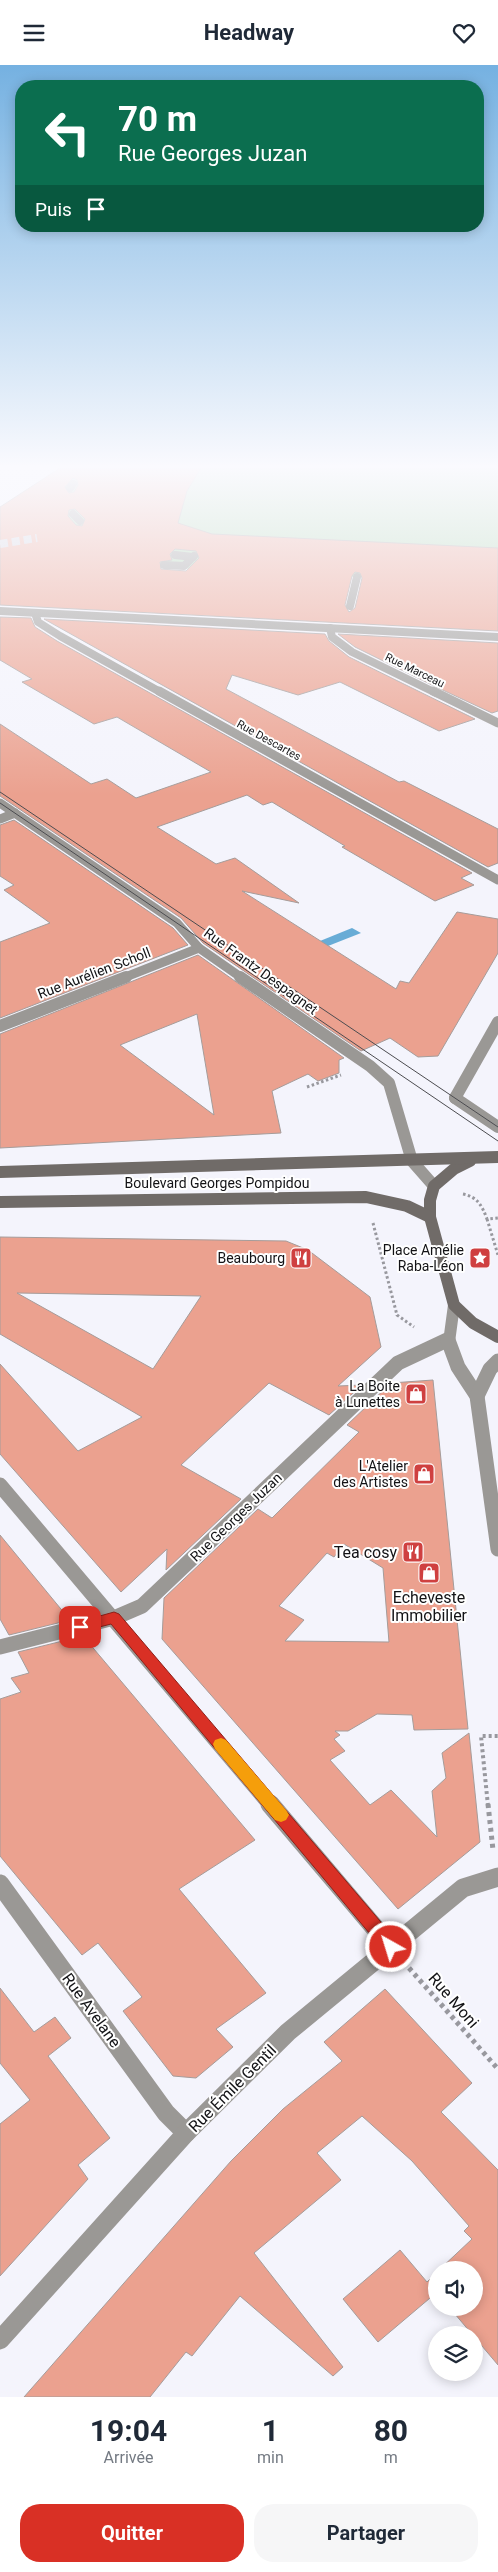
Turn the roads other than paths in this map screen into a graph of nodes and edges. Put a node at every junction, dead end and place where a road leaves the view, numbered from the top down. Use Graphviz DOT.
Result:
graph roads {
  1 [pos="356,581"];
  2 [pos="0,611"];
  3 [pos="35,613"];
  4 [pos="330,629"];
  5 [pos="498,637"];
  6 [pos="498,723"];
  7 [pos="0,803"];
  8 [pos="15,813"];
  9 [pos="0,819"];
  10 [pos="498,880"];
  11 [pos="199,948"];
  12 [pos="498,1022"];
  13 [pos="0,1026"];
  14 [pos="498,1127"];
  15 [pos="498,1157"];
  16 [pos="476,1158"];
  17 [pos="412,1161"];
  18 [pos="0,1172"];
  19 [pos="434,1186"];
  20 [pos="0,1202"];
  21 [pos="430,1217"];
  22 [pos="454,1305"];
  23 [pos="498,1337"];
  24 [pos="448,1340"];
  25 [pos="498,1361"];
  26 [pos="477,1397"];
  27 [pos="0,1485"];
  28 [pos="498,1549"];
  29 [pos="114,1618"];
  30 [pos="0,1647"];
  31 [pos="497,1877"];
  32 [pos="0,1884"];
  33 [pos="391,1947"];
  34 [pos="186,2133"];
  35 [pos="0,2340"];
  1 -- 1 [label="street"];
  2 -- 3 [label="street"];
  3 -- 4 [label="street"];
  3 -- 10 [label="street, Rue Descartes"];
  4 -- 5 [label="street"];
  4 -- 6 [label="street, Rue Marceau"];
  7 -- 8 [label="street, Rue Frantz Despagnet"];
  8 -- 9 [label="street"];
  8 -- 11 [label="street, Rue Frantz Despagnet"];
  11 -- 13 [label="street, Rue Aurélien Scholl"];
  11 -- 17 [label="street, Rue Frantz Despagnet"];
  12 -- 14 [label="street"];
  15 -- 16 [label="main road"];
  16 -- 17 [label="main road"];
  16 -- 19 [label="main road"];
  17 -- 18 [label="main road, Boulevard Georges Pompidou"];
  17 -- 19 [label="street"];
  19 -- 21 [label="main road"];
  20 -- 21 [label="main road, Boulevard Georges Pompidou"];
  21 -- 22 [label="main road"];
  22 -- 23 [label="main road"];
  22 -- 24 [label="street"];
  24 -- 26 [label="street"];
  24 -- 29 [label="street, Rue Georges Juzan"];
  25 -- 26 [label="street"];
  26 -- 28 [label="street"];
  27 -- 29 [label="street"];
  29 -- 30 [label="street, Rue Georges Juzan"];
  29 -- 33 [label="street"];
  31 -- 33 [label="street, Rue Émile Gentil"];
  32 -- 34 [label="street, Rue Avelane"];
  33 -- 34 [label="street, Rue Émile Gentil"];
  34 -- 35 [label="street, Rue Émile Gentil"];
}
